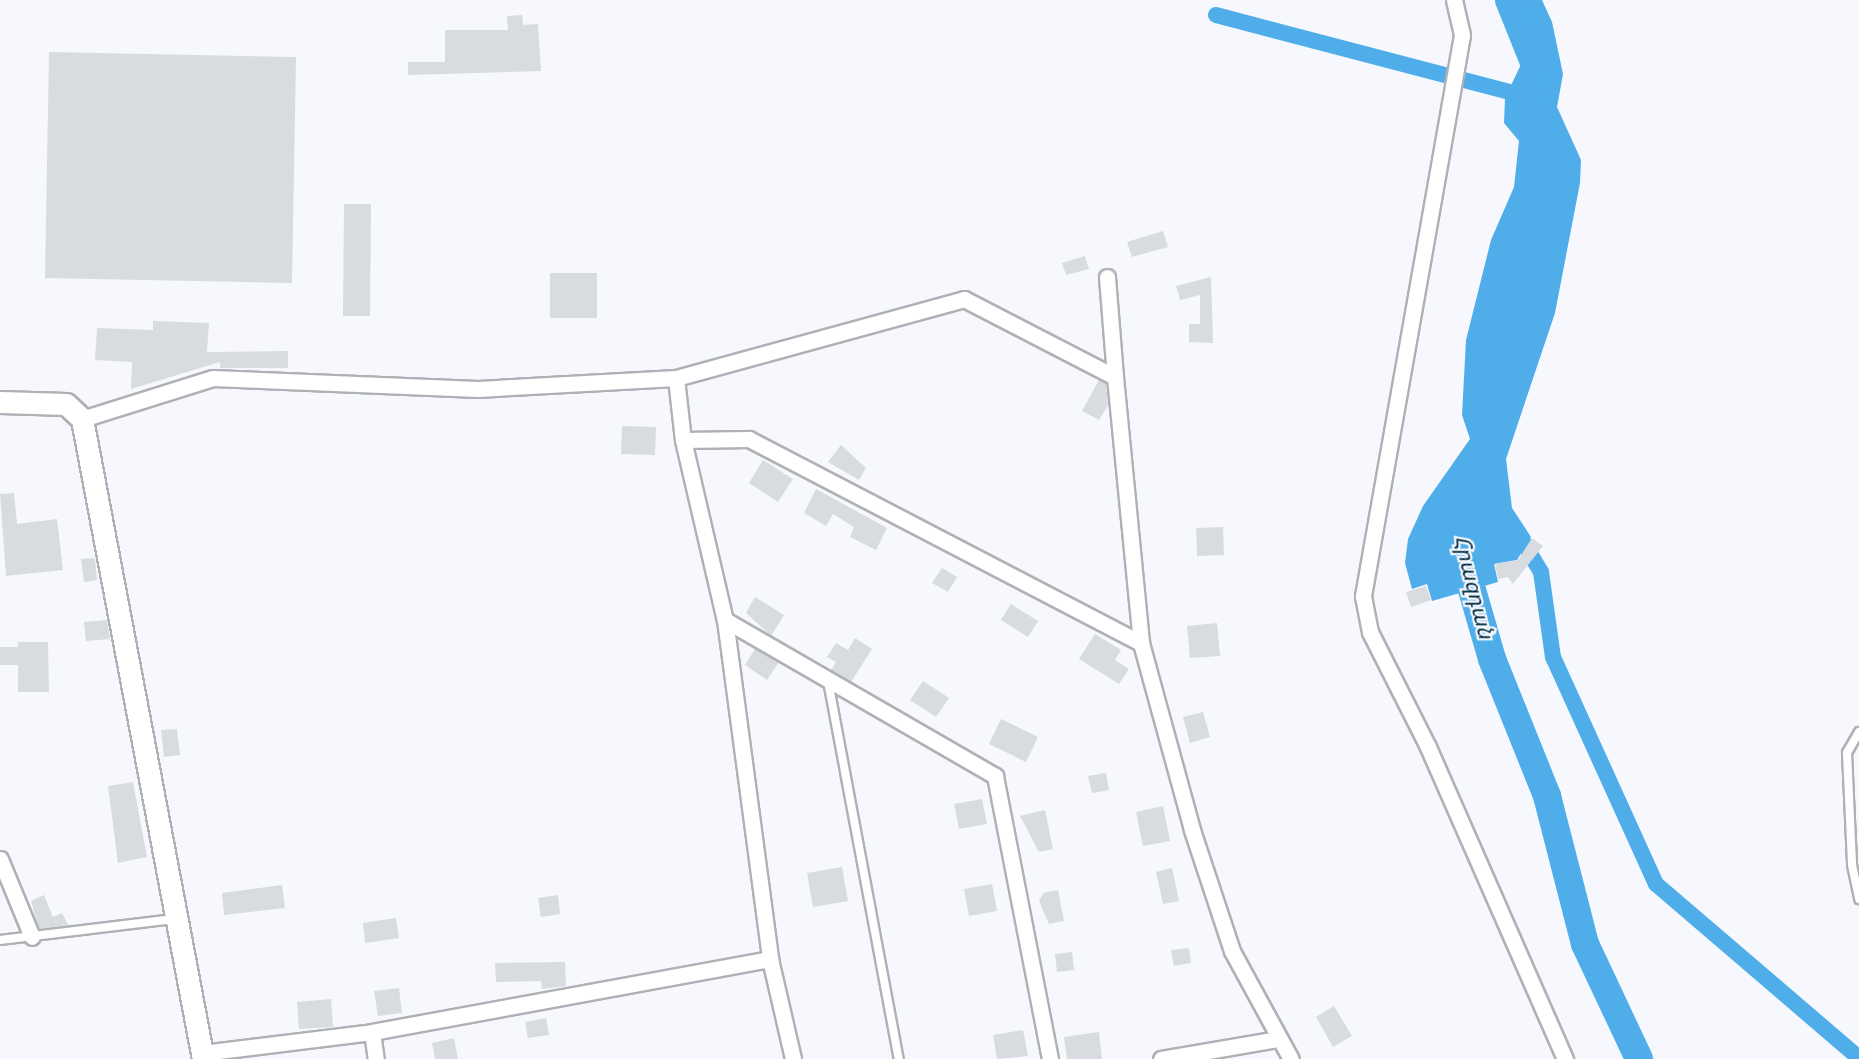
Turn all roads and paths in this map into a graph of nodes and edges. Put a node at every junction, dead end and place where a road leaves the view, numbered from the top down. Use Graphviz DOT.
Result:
graph roads {
  1 [pos="1454,0"];
  2 [pos="1107,277"];
  3 [pos="1115,377"];
  4 [pos="676,378"];
  5 [pos="0,402"];
  6 [pos="82,418"];
  7 [pos="683,440"];
  8 [pos="725,620"];
  9 [pos="1141,643"];
  10 [pos="828,679"];
  11 [pos="1859,732"];
  12 [pos="0,859"];
  13 [pos="1859,899"];
  14 [pos="178,918"];
  15 [pos="32,937"];
  16 [pos="0,940"];
  17 [pos="770,959"];
  18 [pos="372,1032"];
  19 [pos="1278,1039"];
  20 [pos="203,1056"];
  21 [pos="376,1059"];
  22 [pos="793,1059"];
  23 [pos="899,1059"];
  24 [pos="1050,1059"];
  25 [pos="1161,1059"];
  26 [pos="1291,1059"];
  27 [pos="1565,1059"];
  1 -- 27 [label="street"];
  2 -- 3 [label="street"];
  3 -- 4 [label="street"];
  3 -- 9 [label="street"];
  4 -- 6 [label="street"];
  4 -- 7 [label="street"];
  5 -- 6 [label="street"];
  6 -- 14 [label="street"];
  7 -- 8 [label="street"];
  7 -- 9 [label="street"];
  8 -- 10 [label="street"];
  8 -- 17 [label="street"];
  9 -- 19 [label="street"];
  10 -- 23 [label="lane"];
  10 -- 24 [label="street"];
  11 -- 13 [label="lane"];
  12 -- 15 [label="street"];
  14 -- 15 [label="lane"];
  14 -- 20 [label="street"];
  15 -- 16 [label="lane"];
  17 -- 18 [label="street"];
  17 -- 22 [label="street"];
  18 -- 20 [label="street"];
  18 -- 21 [label="street"];
  19 -- 25 [label="street"];
  19 -- 26 [label="street"];
}
